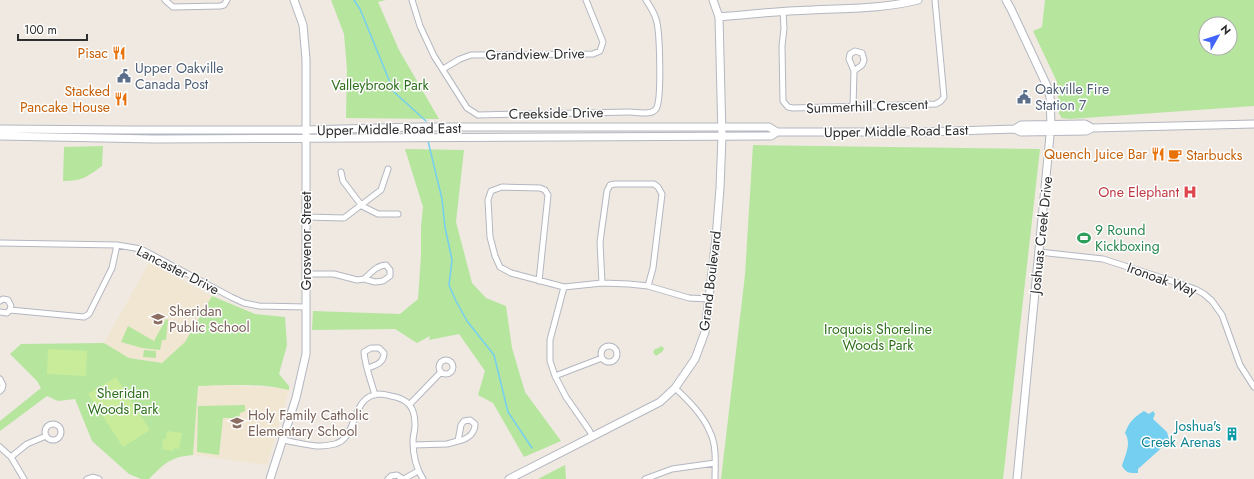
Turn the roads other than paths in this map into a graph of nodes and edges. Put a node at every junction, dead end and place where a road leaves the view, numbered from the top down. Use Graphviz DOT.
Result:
graph roads {
  1 [pos="165,0"];
  2 [pos="227,0"];
  3 [pos="294,0"];
  4 [pos="412,0"];
  5 [pos="586,0"];
  6 [pos="646,0"];
  7 [pos="713,0"];
  8 [pos="918,0"];
  9 [pos="935,0"];
  10 [pos="1006,0"];
  11 [pos="782,11"];
  12 [pos="719,17"];
  13 [pos="443,69"];
  14 [pos="854,70"];
  15 [pos="853,107"];
  16 [pos="1254,124"];
  17 [pos="1051,128"];
  18 [pos="0,129"];
  19 [pos="722,132"];
  20 [pos="306,134"];
  21 [pos="0,136"];
  22 [pos="388,169"];
  23 [pos="341,172"];
  24 [pos="362,206"];
  25 [pos="398,214"];
  26 [pos="306,217"];
  27 [pos="0,243"];
  28 [pos="117,245"];
  29 [pos="1039,252"];
  30 [pos="306,274"];
  31 [pos="364,279"];
  32 [pos="539,280"];
  33 [pos="602,283"];
  34 [pos="648,286"];
  35 [pos="564,287"];
  36 [pos="708,299"];
  37 [pos="0,301"];
  38 [pos="306,307"];
  39 [pos="10,310"];
  40 [pos="0,312"];
  41 [pos="602,358"];
  42 [pos="368,368"];
  43 [pos="441,372"];
  44 [pos="555,376"];
  45 [pos="0,379"];
  46 [pos="1254,387"];
  47 [pos="675,388"];
  48 [pos="0,391"];
  49 [pos="375,395"];
  50 [pos="410,404"];
  51 [pos="46,436"];
  52 [pos="592,436"];
  53 [pos="283,440"];
  54 [pos="458,441"];
  55 [pos="414,445"];
  56 [pos="0,447"];
  57 [pos="10,457"];
  58 [pos="715,464"];
  59 [pos="418,471"];
  60 [pos="24,479"];
  61 [pos="87,479"];
  62 [pos="99,479"];
  63 [pos="270,479"];
  64 [pos="388,479"];
  65 [pos="403,479"];
  66 [pos="423,479"];
  67 [pos="508,479"];
  68 [pos="645,479"];
  69 [pos="715,479"];
  70 [pos="1017,479"];
  1 -- 2 [label="street"];
  3 -- 20 [label="street, Grosvenor Street"];
  4 -- 13 [label="street, Creekside Drive"];
  5 -- 13 [label="street, Grandview Drive"];
  6 -- 13 [label="street, Creekside Drive"];
  7 -- 12 [label="street, Grand Boulevard"];
  8 -- 11 [label="street"];
  9 -- 15 [label="street, Summerhill Crescent"];
  10 -- 17 [label="street, Joshuas Creek Drive"];
  11 -- 12 [label="street"];
  11 -- 15 [label="street, Summerhill Crescent"];
  12 -- 19 [label="street, Grand Boulevard"];
  14 -- 15 [label="street"];
  16 -- 17 [label="street, Upper Middle Road East"];
  17 -- 19 [label="street, Upper Middle Road East"];
  17 -- 29 [label="street, Joshuas Creek Drive"];
  18 -- 20 [label="street, Upper Middle Road East"];
  19 -- 20 [label="street, Upper Middle Road East"];
  19 -- 36 [label="street, Grand Boulevard"];
  20 -- 21 [label="street, Upper Middle Road East"];
  20 -- 26 [label="street, Grosvenor Street"];
  22 -- 24 [label="street"];
  23 -- 24 [label="street"];
  24 -- 25 [label="street"];
  24 -- 26 [label="street"];
  26 -- 30 [label="street, Grosvenor Street"];
  27 -- 28 [label="street, Lancaster Drive"];
  28 -- 38 [label="street, Lancaster Drive"];
  28 -- 39 [label="street"];
  29 -- 46 [label="street, Ironoak Way"];
  29 -- 70 [label="street, Joshuas Creek Drive"];
  30 -- 31 [label="street"];
  30 -- 38 [label="street, Grosvenor Street"];
  31 -- 31 [label="street"];
  32 -- 32 [label="street"];
  32 -- 35 [label="street"];
  33 -- 34 [label="street"];
  33 -- 34 [label="street"];
  33 -- 35 [label="street"];
  34 -- 36 [label="street"];
  35 -- 44 [label="street"];
  36 -- 47 [label="street, Grand Boulevard"];
  37 -- 39 [label="street"];
  38 -- 53 [label="street, Grosvenor Street"];
  39 -- 40 [label="street"];
  41 -- 44 [label="street"];
  42 -- 42 [label="street"];
  42 -- 49 [label="street"];
  43 -- 50 [label="street"];
  44 -- 52 [label="street"];
  45 -- 48 [label="street"];
  47 -- 52 [label="street, Grand Boulevard"];
  47 -- 58 [label="street"];
  49 -- 50 [label="street"];
  49 -- 53 [label="street"];
  50 -- 55 [label="street"];
  51 -- 57 [label="street"];
  52 -- 67 [label="street, Grand Boulevard"];
  53 -- 63 [label="street, Grosvenor Street"];
  54 -- 55 [label="street"];
  55 -- 59 [label="street"];
  56 -- 57 [label="street"];
  57 -- 60 [label="street"];
  58 -- 68 [label="street"];
  58 -- 69 [label="street"];
  59 -- 65 [label="street"];
  59 -- 66 [label="street"];
  61 -- 62 [label="street"];
  64 -- 65 [label="street"];
}
